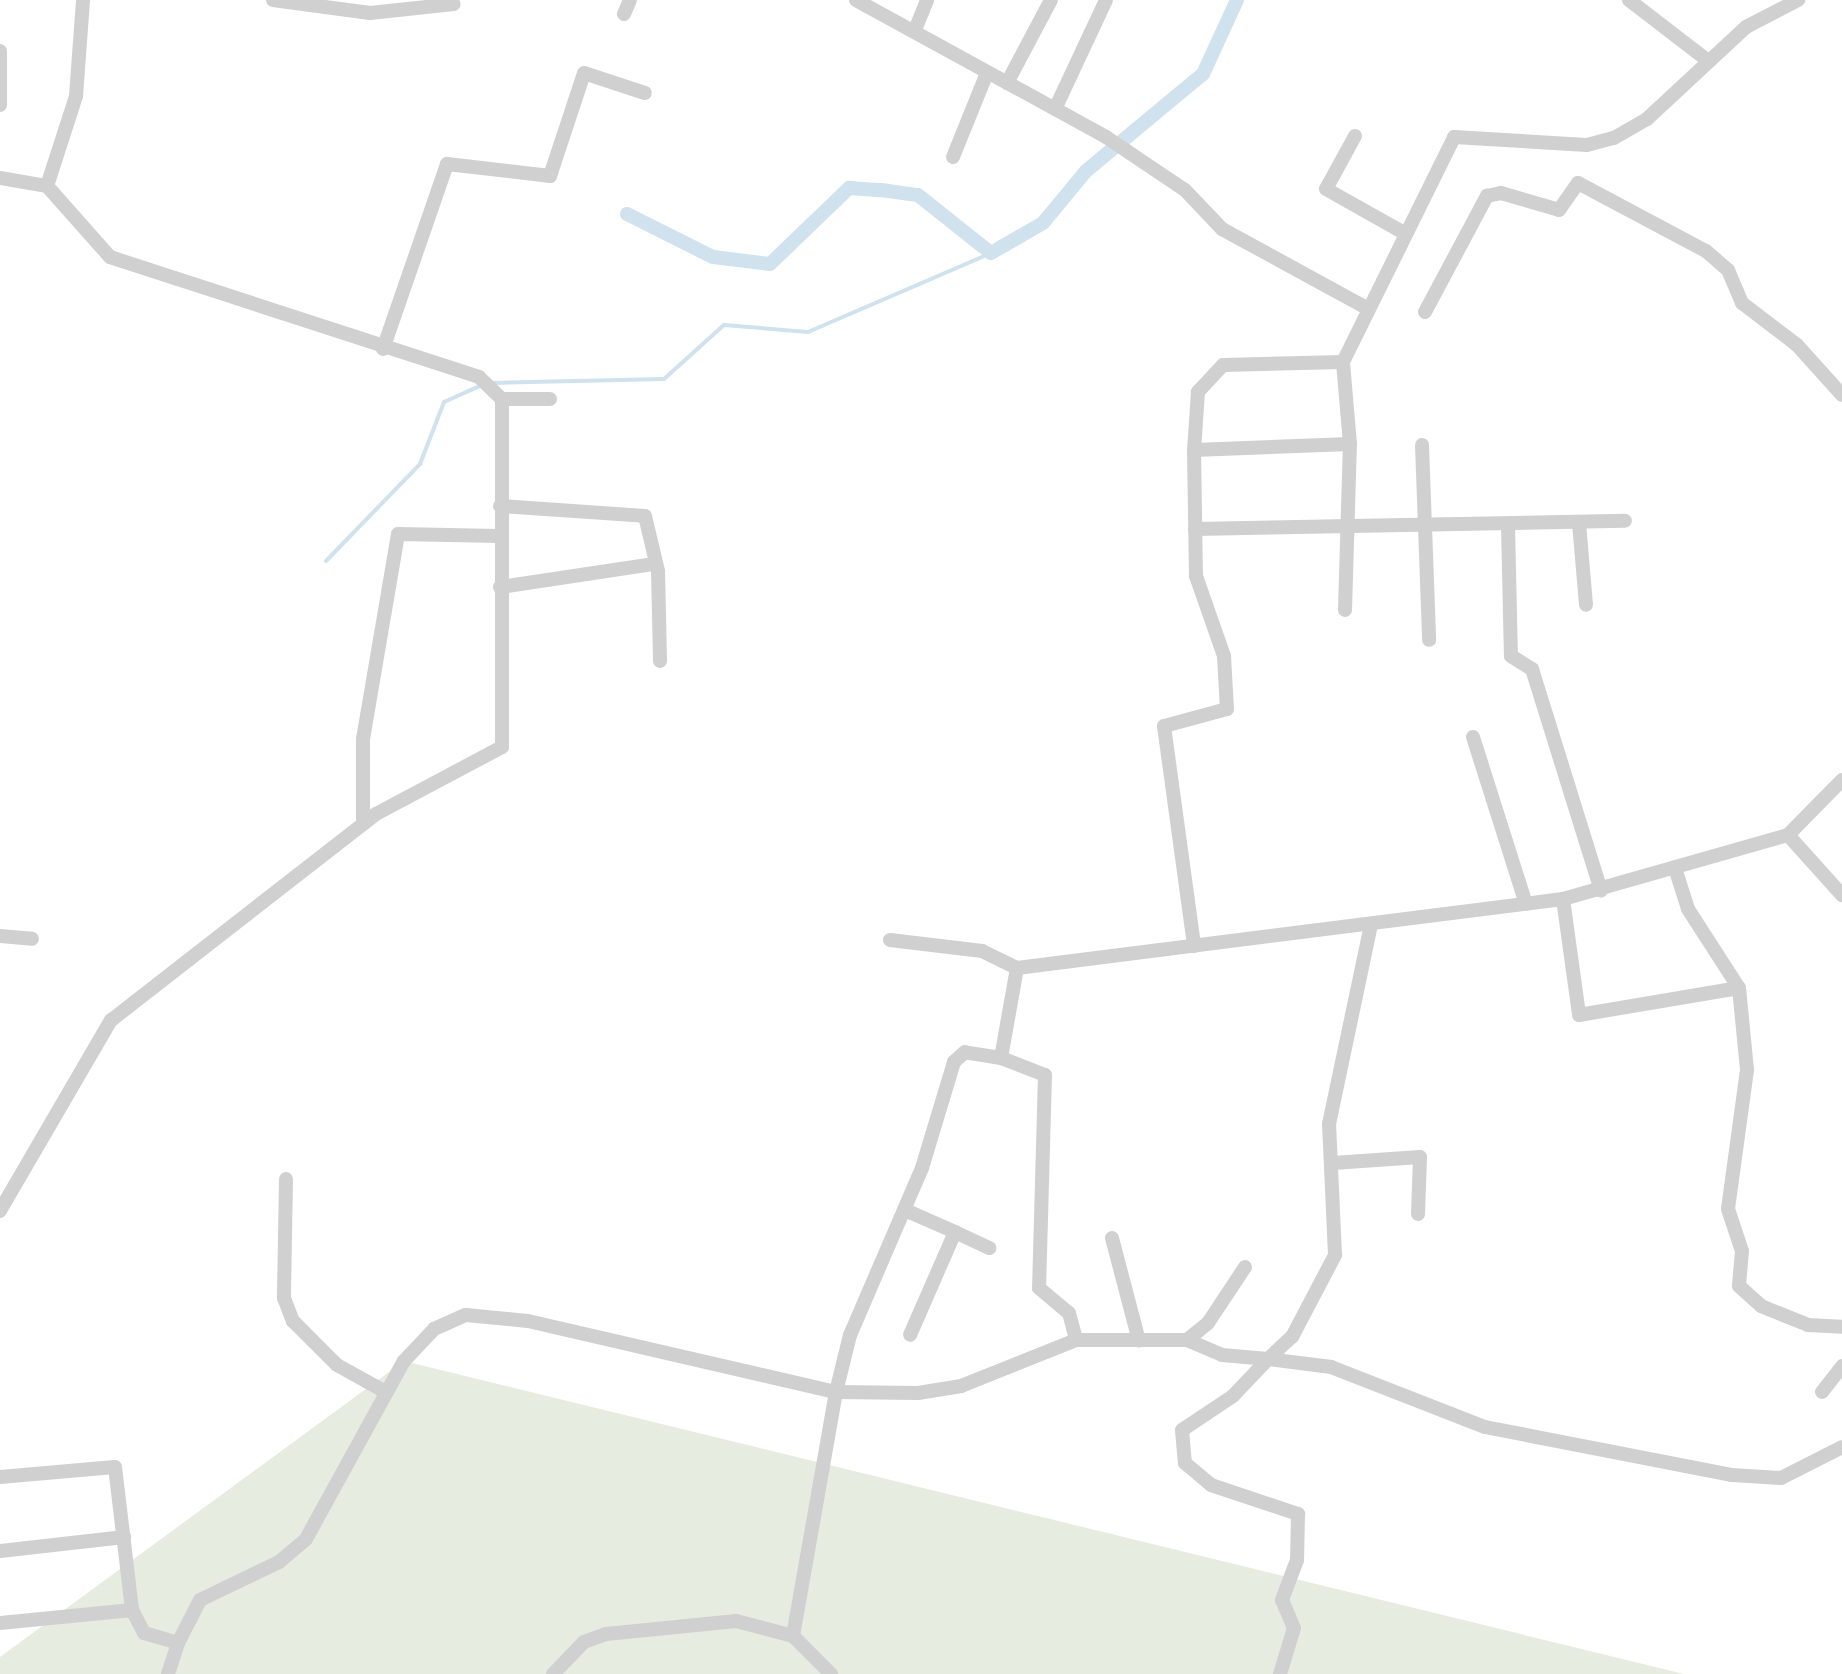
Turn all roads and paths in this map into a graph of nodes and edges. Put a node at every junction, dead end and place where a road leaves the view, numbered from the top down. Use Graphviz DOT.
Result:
graph roads {
  1 [pos="83,0"];
  2 [pos="273,0"];
  3 [pos="856,0"];
  4 [pos="927,0"];
  5 [pos="1051,0"];
  6 [pos="1106,0"];
  7 [pos="1629,0"];
  8 [pos="1798,0"];
  9 [pos="454,4"];
  10 [pos="884,5"];
  11 [pos="915,30"];
  12 [pos="0,51"];
  13 [pos="1707,60"];
  14 [pos="987,73"];
  15 [pos="1007,83"];
  16 [pos="645,93"];
  17 [pos="0,105"];
  18 [pos="1055,109"];
  19 [pos="1355,136"];
  20 [pos="953,157"];
  21 [pos="0,178"];
  22 [pos="47,186"];
  23 [pos="1404,233"];
  24 [pos="1365,307"];
  25 [pos="1425,312"];
  26 [pos="383,349"];
  27 [pos="1343,362"];
  28 [pos="499,394"];
  29 [pos="1842,395"];
  30 [pos="550,399"];
  31 [pos="1350,444"];
  32 [pos="1422,445"];
  33 [pos="1194,450"];
  34 [pos="500,506"];
  35 [pos="1625,521"];
  36 [pos="1579,523"];
  37 [pos="1424,526"];
  38 [pos="1508,526"];
  39 [pos="1347,527"];
  40 [pos="1195,529"];
  41 [pos="499,536"];
  42 [pos="654,564"];
  43 [pos="500,587"];
  44 [pos="1586,605"];
  45 [pos="1345,610"];
  46 [pos="1429,640"];
  47 [pos="660,661"];
  48 [pos="1473,737"];
  49 [pos="1842,780"];
  50 [pos="363,824"];
  51 [pos="1788,835"];
  52 [pos="1675,868"];
  53 [pos="1601,890"];
  54 [pos="1842,895"];
  55 [pos="1563,899"];
  56 [pos="1526,904"];
  57 [pos="1371,925"];
  58 [pos="0,936"];
  59 [pos="32,939"];
  60 [pos="890,940"];
  61 [pos="1194,946"];
  62 [pos="1017,968"];
  63 [pos="1739,988"];
  64 [pos="1001,1058"];
  65 [pos="1333,1163"];
  66 [pos="286,1179"];
  67 [pos="905,1210"];
  68 [pos="0,1211"];
  69 [pos="1418,1214"];
  70 [pos="955,1232"];
  71 [pos="1112,1238"];
  72 [pos="989,1248"];
  73 [pos="1245,1267"];
  74 [pos="1842,1327"];
  75 [pos="910,1335"];
  76 [pos="1076,1340"];
  77 [pos="1187,1340"];
  78 [pos="1139,1341"];
  79 [pos="1268,1359"];
  80 [pos="1842,1366"];
  81 [pos="384,1391"];
  82 [pos="836,1392"];
  83 [pos="1822,1392"];
  84 [pos="1842,1447"];
  85 [pos="0,1477"];
  86 [pos="124,1537"];
  87 [pos="0,1551"];
  88 [pos="132,1610"];
  89 [pos="0,1623"];
  90 [pos="793,1636"];
  91 [pos="178,1643"];
  92 [pos="168,1674"];
  93 [pos="553,1674"];
  94 [pos="831,1674"];
  95 [pos="1280,1674"];
  1 -- 22 [label="street"];
  2 -- 9 [label="street"];
  3 -- 10 [label="street"];
  4 -- 11 [label="street"];
  5 -- 15 [label="street"];
  6 -- 18 [label="street"];
  7 -- 13 [label="street"];
  8 -- 13 [label="street"];
  10 -- 11 [label="street"];
  11 -- 14 [label="street"];
  12 -- 17 [label="street"];
  13 -- 23 [label="street"];
  14 -- 15 [label="street"];
  14 -- 20 [label="street"];
  15 -- 18 [label="street"];
  16 -- 26 [label="street"];
  18 -- 24 [label="street"];
  19 -- 23 [label="street"];
  21 -- 22 [label="street"];
  22 -- 26 [label="street"];
  23 -- 24 [label="street"];
  24 -- 27 [label="street"];
  25 -- 29 [label="street"];
  26 -- 28 [label="street"];
  27 -- 31 [label="street"];
  27 -- 33 [label="street"];
  28 -- 30 [label="street"];
  28 -- 34 [label="street"];
  31 -- 33 [label="street"];
  31 -- 39 [label="street"];
  32 -- 37 [label="street"];
  33 -- 40 [label="street"];
  34 -- 41 [label="street"];
  34 -- 42 [label="street"];
  35 -- 36 [label="street"];
  36 -- 38 [label="street"];
  36 -- 44 [label="street"];
  37 -- 38 [label="street"];
  37 -- 39 [label="street"];
  37 -- 46 [label="street"];
  38 -- 53 [label="street"];
  39 -- 40 [label="street"];
  39 -- 45 [label="street"];
  40 -- 61 [label="street"];
  41 -- 43 [label="street"];
  41 -- 50 [label="street"];
  42 -- 43 [label="street"];
  42 -- 47 [label="street"];
  43 -- 50 [label="street"];
  48 -- 56 [label="street"];
  49 -- 51 [label="street"];
  50 -- 68 [label="street"];
  51 -- 52 [label="street"];
  51 -- 54 [label="street"];
  52 -- 53 [label="street"];
  52 -- 63 [label="street"];
  53 -- 55 [label="street"];
  55 -- 56 [label="street"];
  55 -- 63 [label="street"];
  56 -- 57 [label="street"];
  57 -- 61 [label="street"];
  57 -- 65 [label="street"];
  58 -- 59 [label="street"];
  60 -- 62 [label="street"];
  61 -- 62 [label="street"];
  62 -- 64 [label="street"];
  63 -- 74 [label="street"];
  64 -- 67 [label="street"];
  64 -- 76 [label="street"];
  65 -- 69 [label="street"];
  65 -- 79 [label="street"];
  66 -- 81 [label="street"];
  67 -- 70 [label="street"];
  67 -- 82 [label="street"];
  70 -- 72 [label="street"];
  70 -- 75 [label="street"];
  71 -- 78 [label="street"];
  73 -- 77 [label="street"];
  76 -- 78 [label="street"];
  76 -- 82 [label="street"];
  77 -- 78 [label="street"];
  77 -- 79 [label="street"];
  79 -- 84 [label="street"];
  79 -- 95 [label="street"];
  80 -- 83 [label="street"];
  81 -- 82 [label="street"];
  81 -- 91 [label="street"];
  82 -- 90 [label="street"];
  85 -- 86 [label="street"];
  86 -- 87 [label="street"];
  86 -- 88 [label="street"];
  88 -- 89 [label="street"];
  88 -- 91 [label="street"];
  90 -- 93 [label="street"];
  90 -- 94 [label="street"];
  91 -- 92 [label="street"];
}
